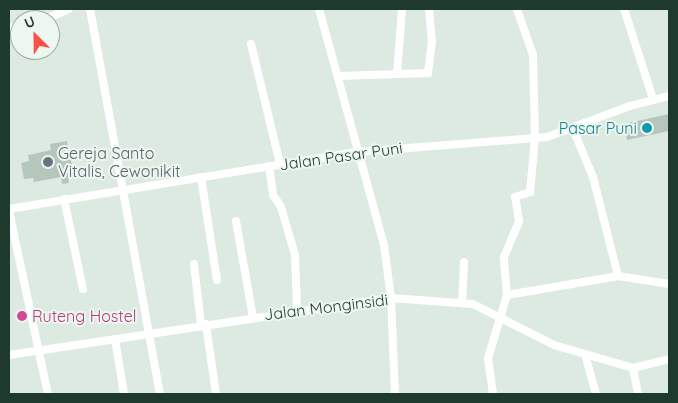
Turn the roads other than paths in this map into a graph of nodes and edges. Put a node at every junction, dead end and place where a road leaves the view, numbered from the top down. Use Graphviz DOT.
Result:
graph roads {
  1 [pos="90,9"];
  2 [pos="320,9"];
  3 [pos="402,9"];
  4 [pos="429,9"];
  5 [pos="517,9"];
  6 [pos="624,9"];
  7 [pos="251,44"];
  8 [pos="397,74"];
  9 [pos="338,76"];
  10 [pos="669,96"];
  11 [pos="653,99"];
  12 [pos="573,129"];
  13 [pos="535,138"];
  14 [pos="358,152"];
  15 [pos="280,164"];
  16 [pos="269,166"];
  17 [pos="201,177"];
  18 [pos="123,190"];
  19 [pos="64,199"];
  20 [pos="9,210"];
  21 [pos="236,221"];
  22 [pos="464,262"];
  23 [pos="194,264"];
  24 [pos="618,276"];
  25 [pos="217,280"];
  26 [pos="669,284"];
  27 [pos="83,289"];
  28 [pos="507,295"];
  29 [pos="391,298"];
  30 [pos="462,302"];
  31 [pos="297,310"];
  32 [pos="253,316"];
  33 [pos="501,317"];
  34 [pos="204,325"];
  35 [pos="150,334"];
  36 [pos="115,339"];
  37 [pos="40,351"];
  38 [pos="585,354"];
  39 [pos="9,355"];
  40 [pos="669,359"];
  41 [pos="633,368"];
  42 [pos="48,394"];
  43 [pos="124,394"];
  44 [pos="160,394"];
  45 [pos="216,394"];
  46 [pos="395,394"];
  47 [pos="493,394"];
  48 [pos="596,394"];
  49 [pos="638,394"];
  1 -- 18 [label="street"];
  2 -- 9 [label="street"];
  3 -- 8 [label="street"];
  4 -- 8 [label="street"];
  5 -- 13 [label="street"];
  6 -- 11 [label="street"];
  7 -- 15 [label="street"];
  8 -- 9 [label="street"];
  9 -- 14 [label="street"];
  10 -- 11 [label="street, Jalan Pasar Puni"];
  11 -- 12 [label="street, Jalan Pasar Puni"];
  12 -- 13 [label="street, Jalan Pasar Puni"];
  12 -- 24 [label="street"];
  13 -- 14 [label="street, Jalan Pasar Puni"];
  13 -- 28 [label="street"];
  14 -- 15 [label="street, Jalan Pasar Puni"];
  14 -- 29 [label="street"];
  15 -- 16 [label="street, Jalan Pasar Puni"];
  16 -- 17 [label="street, Jalan Pasar Puni"];
  16 -- 31 [label="street"];
  17 -- 18 [label="street, Jalan Pasar Puni"];
  17 -- 25 [label="street"];
  18 -- 19 [label="street, Jalan Pasar Puni"];
  18 -- 35 [label="street"];
  19 -- 20 [label="street, Jalan Pasar Puni"];
  19 -- 27 [label="street"];
  20 -- 37 [label="street"];
  21 -- 32 [label="street"];
  22 -- 30 [label="street"];
  23 -- 34 [label="street"];
  24 -- 26 [label="street"];
  24 -- 28 [label="street"];
  28 -- 33 [label="street"];
  29 -- 30 [label="street, Jalan Monginsidi"];
  29 -- 31 [label="street, Jalan Monginsidi"];
  29 -- 46 [label="street"];
  30 -- 33 [label="street, Jalan Monginsidi"];
  31 -- 32 [label="street, Jalan Monginsidi"];
  32 -- 34 [label="street, Jalan Monginsidi"];
  33 -- 38 [label="street, Jalan Monginsidi"];
  33 -- 47 [label="street"];
  34 -- 35 [label="street, Jalan Monginsidi"];
  34 -- 45 [label="street"];
  35 -- 36 [label="street, Jalan Monginsidi"];
  35 -- 44 [label="street"];
  36 -- 37 [label="street, Jalan Monginsidi"];
  36 -- 43 [label="street"];
  37 -- 39 [label="street, Jalan Monginsidi"];
  37 -- 42 [label="street"];
  38 -- 41 [label="street, Jalan Monginsidi"];
  38 -- 48 [label="street"];
  40 -- 41 [label="street"];
  41 -- 49 [label="street"];
}
